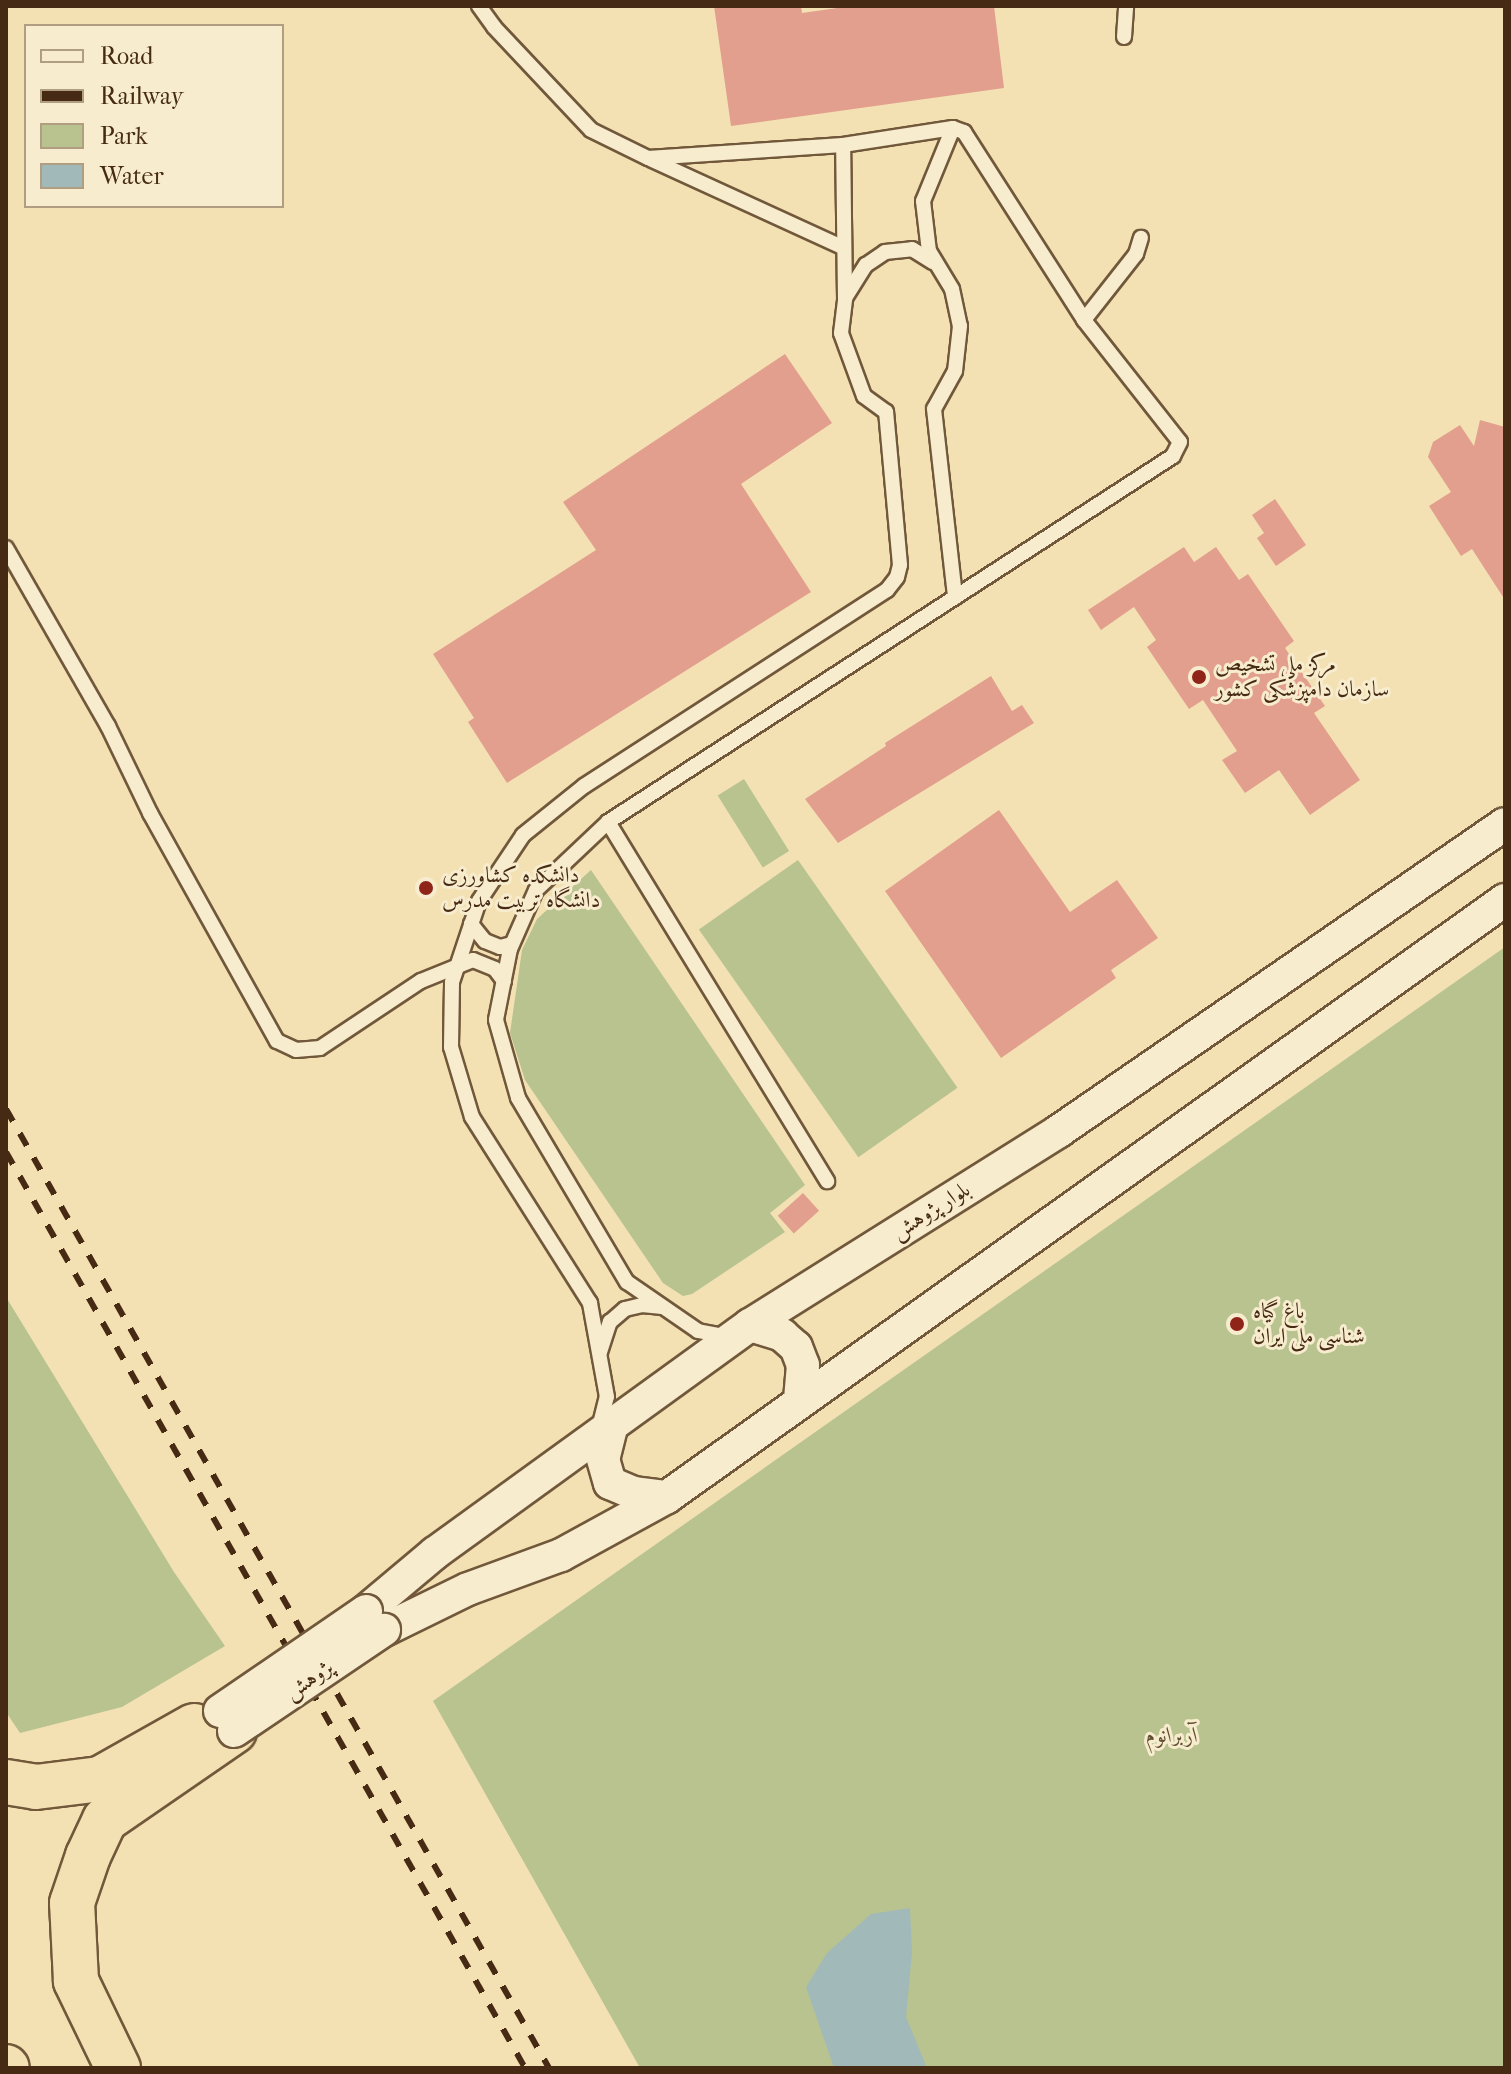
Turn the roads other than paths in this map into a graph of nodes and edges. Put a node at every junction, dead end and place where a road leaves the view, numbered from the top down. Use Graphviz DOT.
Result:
graph roads {
  1 [pos="479,6"];
  2 [pos="1126,6"];
  3 [pos="1124,37"];
  4 [pos="953,128"];
  5 [pos="843,145"];
  6 [pos="648,158"];
  7 [pos="1141,238"];
  8 [pos="842,247"];
  9 [pos="934,262"];
  10 [pos="845,298"];
  11 [pos="1084,320"];
  12 [pos="6,548"];
  13 [pos="955,597"];
  14 [pos="608,822"];
  15 [pos="1505,824"];
  16 [pos="1505,900"];
  17 [pos="471,924"];
  18 [pos="512,944"];
  19 [pos="457,965"];
  20 [pos="504,981"];
  21 [pos="827,1181"];
  22 [pos="665,1308"];
  23 [pos="741,1331"];
  24 [pos="599,1355"];
  25 [pos="800,1399"];
  26 [pos="605,1429"];
  27 [pos="667,1497"];
  28 [pos="375,1620"];
  29 [pos="227,1721"];
  30 [pos="6,1782"];
  31 [pos="118,2068"];
  1 -- 6 [label="lane"];
  2 -- 3 [label="lane"];
  4 -- 5 [label="lane"];
  4 -- 9 [label="lane"];
  4 -- 11 [label="lane"];
  5 -- 6 [label="lane"];
  5 -- 8 [label="lane"];
  6 -- 8 [label="lane"];
  7 -- 11 [label="lane"];
  8 -- 10 [label="lane"];
  9 -- 10 [label="lane"];
  9 -- 13 [label="lane"];
  10 -- 17 [label="lane"];
  11 -- 13 [label="lane"];
  12 -- 19 [label="lane"];
  13 -- 14 [label="lane"];
  14 -- 18 [label="lane"];
  14 -- 21 [label="lane"];
  15 -- 23 [label="street, بلوار پژوهش"];
  16 -- 25 [label="street"];
  17 -- 18 [label="lane"];
  17 -- 19 [label="lane"];
  18 -- 20 [label="lane"];
  19 -- 20 [label="lane"];
  19 -- 24 [label="lane"];
  20 -- 22 [label="lane"];
  22 -- 23 [label="lane"];
  22 -- 24 [label="lane"];
  23 -- 25 [label="street"];
  23 -- 26 [label="street, بلوار پژوهش"];
  24 -- 26 [label="lane"];
  25 -- 27 [label="street"];
  26 -- 27 [label="street"];
  26 -- 28 [label="street, بلوار پژوهش"];
  27 -- 28 [label="street"];
  28 -- 29 [label="street, پژوهش, bridge"];
  29 -- 30 [label="highway"];
  29 -- 31 [label="highway"];
}
